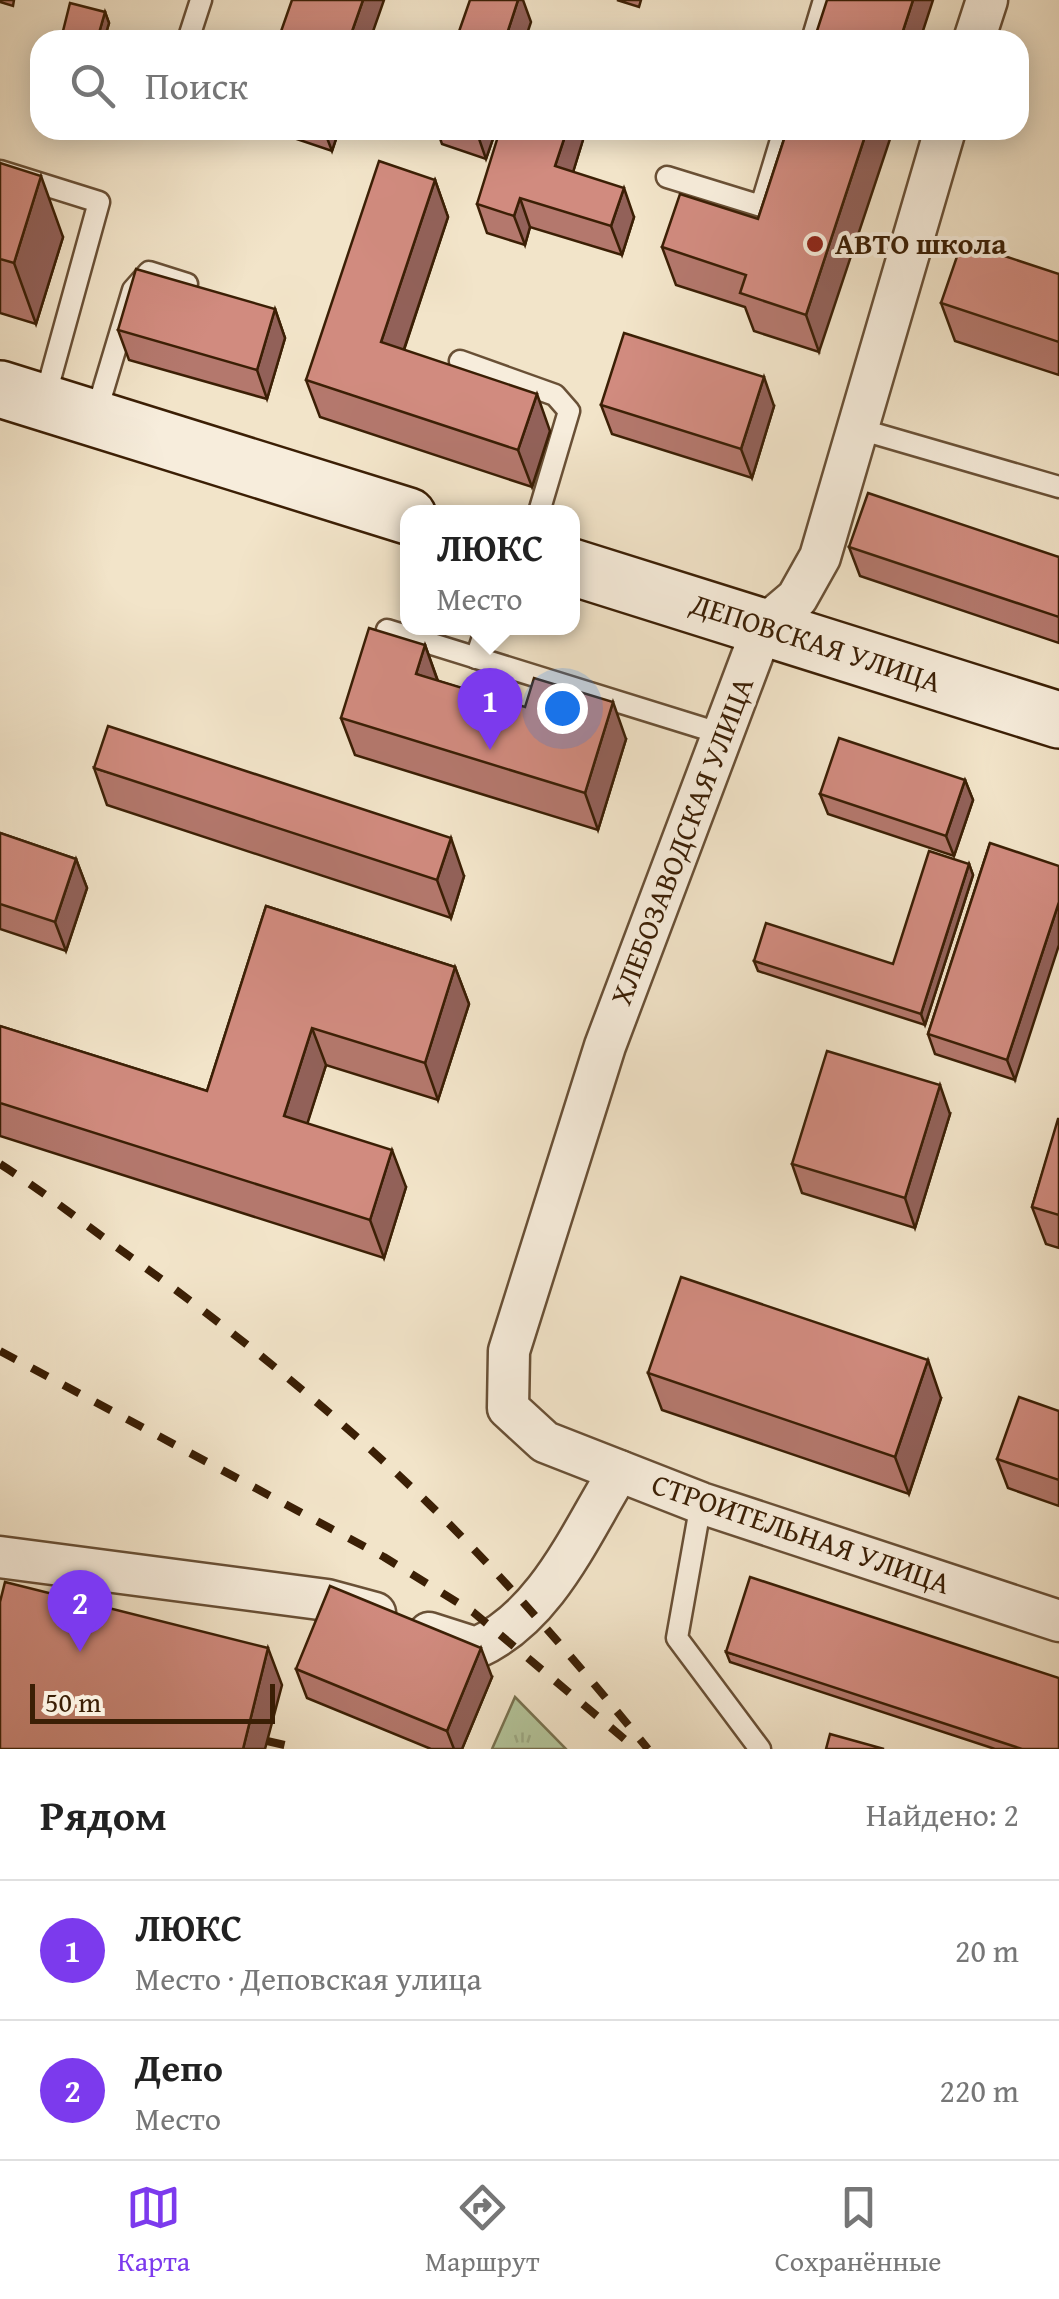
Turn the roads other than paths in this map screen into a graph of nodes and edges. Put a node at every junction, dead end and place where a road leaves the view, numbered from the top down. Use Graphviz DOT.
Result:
graph roads {
  1 [pos="200,0"];
  2 [pos="824,0"];
  3 [pos="987,0"];
  4 [pos="191,30"];
  5 [pos="815,30"];
  6 [pos="977,30"];
  7 [pos="781,140"];
  8 [pos="942,140"];
  9 [pos="0,171"];
  10 [pos="667,178"];
  11 [pos="203,289"];
  12 [pos="460,360"];
  13 [pos="22,396"];
  14 [pos="95,419"];
  15 [pos="859,428"];
  16 [pos="1059,488"];
  17 [pos="541,505"];
  18 [pos="400,514"];
  19 [pos="580,569"];
  20 [pos="763,626"];
  21 [pos="387,630"];
  22 [pos="400,634"];
  23 [pos="403,635"];
  24 [pos="484,635"];
  25 [pos="476,658"];
  26 [pos="1059,720"];
  27 [pos="722,734"];
  28 [pos="545,1442"];
  29 [pos="619,1471"];
  30 [pos="701,1503"];
  31 [pos="0,1557"];
  32 [pos="1059,1621"];
  33 [pos="760,1749"];
  1 -- 4 [label="lane"];
  2 -- 5 [label="lane"];
  3 -- 6 [label="street"];
  7 -- 10 [label="lane"];
  8 -- 15 [label="street, ХЛЕБОЗАВОДСКАЯ УЛИЦА"];
  9 -- 13 [label="lane"];
  11 -- 14 [label="lane"];
  12 -- 17 [label="lane"];
  13 -- 14 [label="street"];
  14 -- 18 [label="street"];
  15 -- 16 [label="lane"];
  15 -- 20 [label="street, ХЛЕБОЗАВОДСКАЯ УЛИЦА"];
  19 -- 20 [label="street, ДЕПОВСКАЯ УЛИЦА"];
  20 -- 26 [label="street, ДЕПОВСКАЯ УЛИЦА"];
  20 -- 27 [label="street, ХЛЕБОЗАВОДСКАЯ УЛИЦА"];
  21 -- 22 [label="lane"];
  23 -- 25 [label="lane"];
  24 -- 25 [label="lane"];
  25 -- 27 [label="lane"];
  27 -- 28 [label="street, ХЛЕБОЗАВОДСКАЯ УЛИЦА"];
  28 -- 29 [label="street, СТРОИТЕЛЬНАЯ УЛИЦА"];
  29 -- 30 [label="street, СТРОИТЕЛЬНАЯ УЛИЦА"];
  29 -- 31 [label="street"];
  30 -- 32 [label="street, СТРОИТЕЛЬНАЯ УЛИЦА"];
  30 -- 33 [label="lane"];
}
